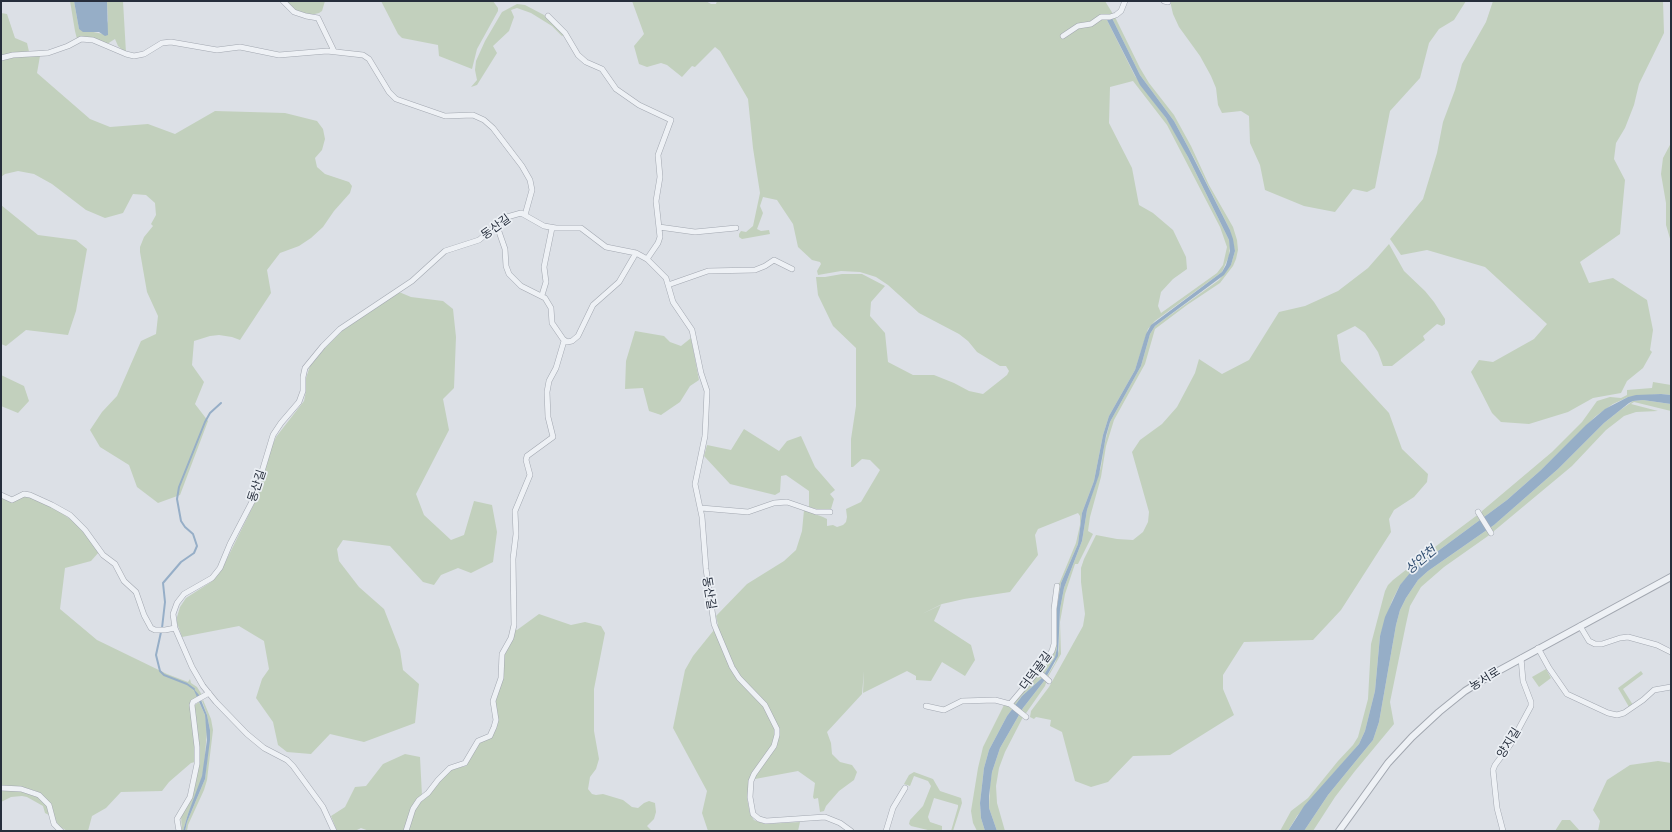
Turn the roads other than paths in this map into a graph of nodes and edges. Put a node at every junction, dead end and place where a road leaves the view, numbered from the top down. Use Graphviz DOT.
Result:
graph roads {
  1 [pos="283,1"];
  2 [pos="1125,1"];
  3 [pos="548,16"];
  4 [pos="1063,36"];
  5 [pos="334,51"];
  6 [pos="1,58"];
  7 [pos="525,215"];
  8 [pos="497,226"];
  9 [pos="659,227"];
  10 [pos="552,228"];
  11 [pos="736,228"];
  12 [pos="636,252"];
  13 [pos="648,259"];
  14 [pos="792,269"];
  15 [pos="668,285"];
  16 [pos="542,295"];
  17 [pos="564,341"];
  18 [pos="1,495"];
  19 [pos="701,508"];
  20 [pos="830,512"];
  21 [pos="1478,514"];
  22 [pos="1491,534"];
  23 [pos="1671,577"];
  24 [pos="1057,586"];
  25 [pos="1580,626"];
  26 [pos="174,628"];
  27 [pos="1538,648"];
  28 [pos="1671,652"];
  29 [pos="1521,658"];
  30 [pos="1039,671"];
  31 [pos="1048,680"];
  32 [pos="1671,687"];
  33 [pos="209,693"];
  34 [pos="1010,705"];
  35 [pos="926,706"];
  36 [pos="1025,716"];
  37 [pos="1,788"];
  38 [pos="905,788"];
  39 [pos="61,831"];
  40 [pos="179,831"];
  41 [pos="334,831"];
  42 [pos="406,831"];
  43 [pos="851,831"];
  44 [pos="886,831"];
  45 [pos="1339,831"];
  46 [pos="1503,831"];
  1 -- 5 [label="street"];
  2 -- 4 [label="street"];
  3 -- 9 [label="street"];
  5 -- 6 [label="street"];
  5 -- 7 [label="street"];
  7 -- 8 [label="street, 동산길"];
  7 -- 10 [label="street, 동산길"];
  8 -- 16 [label="street"];
  8 -- 26 [label="street, 동산길"];
  9 -- 11 [label="street"];
  9 -- 13 [label="street"];
  10 -- 12 [label="street, 동산길"];
  10 -- 16 [label="street"];
  12 -- 13 [label="street, 동산길"];
  12 -- 17 [label="street"];
  13 -- 15 [label="street, 동산길"];
  14 -- 15 [label="street"];
  15 -- 19 [label="street, 동산길"];
  16 -- 17 [label="street"];
  17 -- 42 [label="street"];
  18 -- 26 [label="street"];
  19 -- 20 [label="street"];
  19 -- 43 [label="street, 동산길"];
  21 -- 22 [label="street"];
  23 -- 25 [label="street, 농서로"];
  24 -- 30 [label="street, 더덕골길"];
  25 -- 27 [label="street, 농서로"];
  25 -- 28 [label="street"];
  26 -- 33 [label="street, 동산길"];
  27 -- 29 [label="street, 농서로"];
  27 -- 32 [label="street"];
  29 -- 45 [label="street, 농서로"];
  29 -- 46 [label="street, 양지길"];
  30 -- 31 [label="street"];
  30 -- 34 [label="street, 더덕골길"];
  33 -- 40 [label="street"];
  33 -- 41 [label="street, 동산길"];
  34 -- 35 [label="street"];
  34 -- 36 [label="street"];
  37 -- 39 [label="street"];
  38 -- 44 [label="street"];
}
